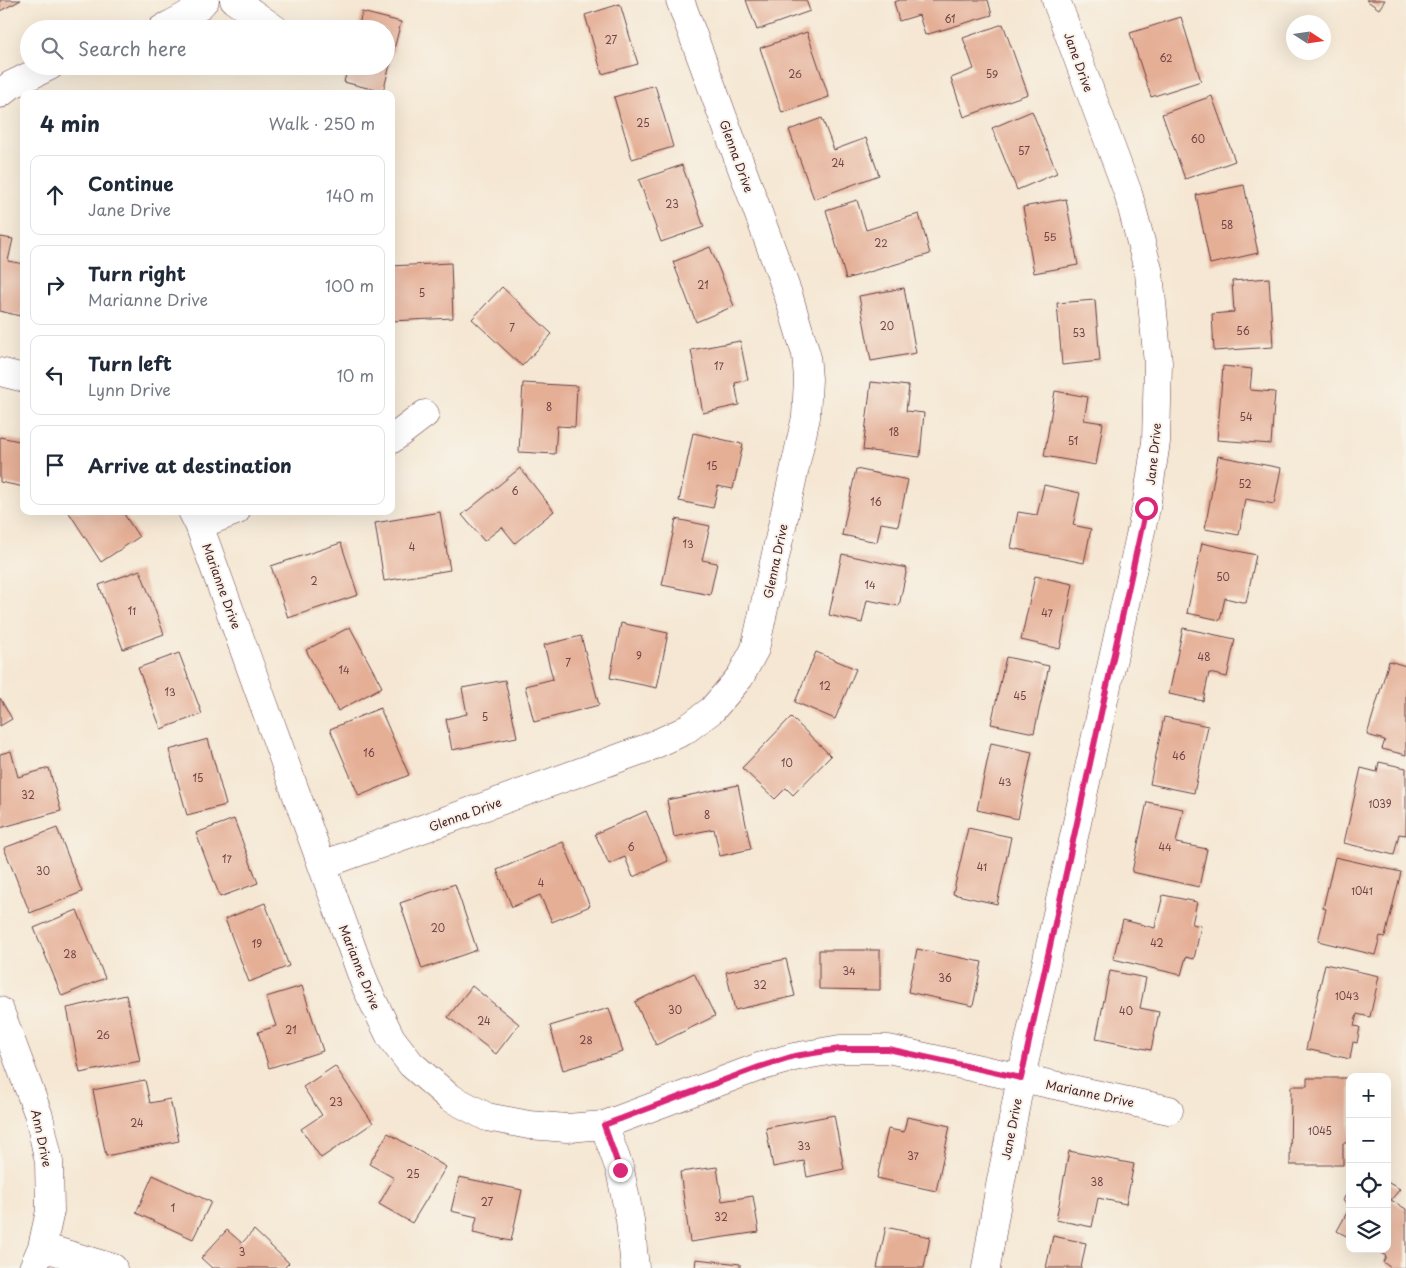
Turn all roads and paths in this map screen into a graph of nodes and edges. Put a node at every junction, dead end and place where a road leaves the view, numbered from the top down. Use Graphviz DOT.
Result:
graph roads {
  1 [pos="205,0"];
  2 [pos="234,0"];
  3 [pos="680,0"];
  4 [pos="1056,0"];
  5 [pos="178,20"];
  6 [pos="262,20"];
  7 [pos="32,75"];
  8 [pos="0,94"];
  9 [pos="0,372"];
  10 [pos="20,377"];
  11 [pos="425,414"];
  12 [pos="395,437"];
  13 [pos="213,515"];
  14 [pos="196,518"];
  15 [pos="322,865"];
  16 [pos="0,1011"];
  17 [pos="1021,1078"];
  18 [pos="1169,1110"];
  19 [pos="604,1125"];
  20 [pos="38,1257"];
  21 [pos="113,1268"];
  22 [pos="635,1268"];
  23 [pos="986,1268"];
  1 -- 5 [label="street"];
  2 -- 6 [label="street"];
  3 -- 15 [label="street, Glenna Drive"];
  4 -- 17 [label="street, Jane Drive"];
  7 -- 8 [label="street"];
  9 -- 10 [label="street"];
  11 -- 12 [label="street"];
  13 -- 14 [label="street"];
  14 -- 15 [label="street, Marianne Drive"];
  15 -- 19 [label="street, Marianne Drive"];
  16 -- 20 [label="street, Ann Drive"];
  17 -- 18 [label="street, Marianne Drive"];
  17 -- 19 [label="street, Marianne Drive"];
  17 -- 23 [label="street, Jane Drive"];
  19 -- 22 [label="street"];
  20 -- 21 [label="street"];
}
